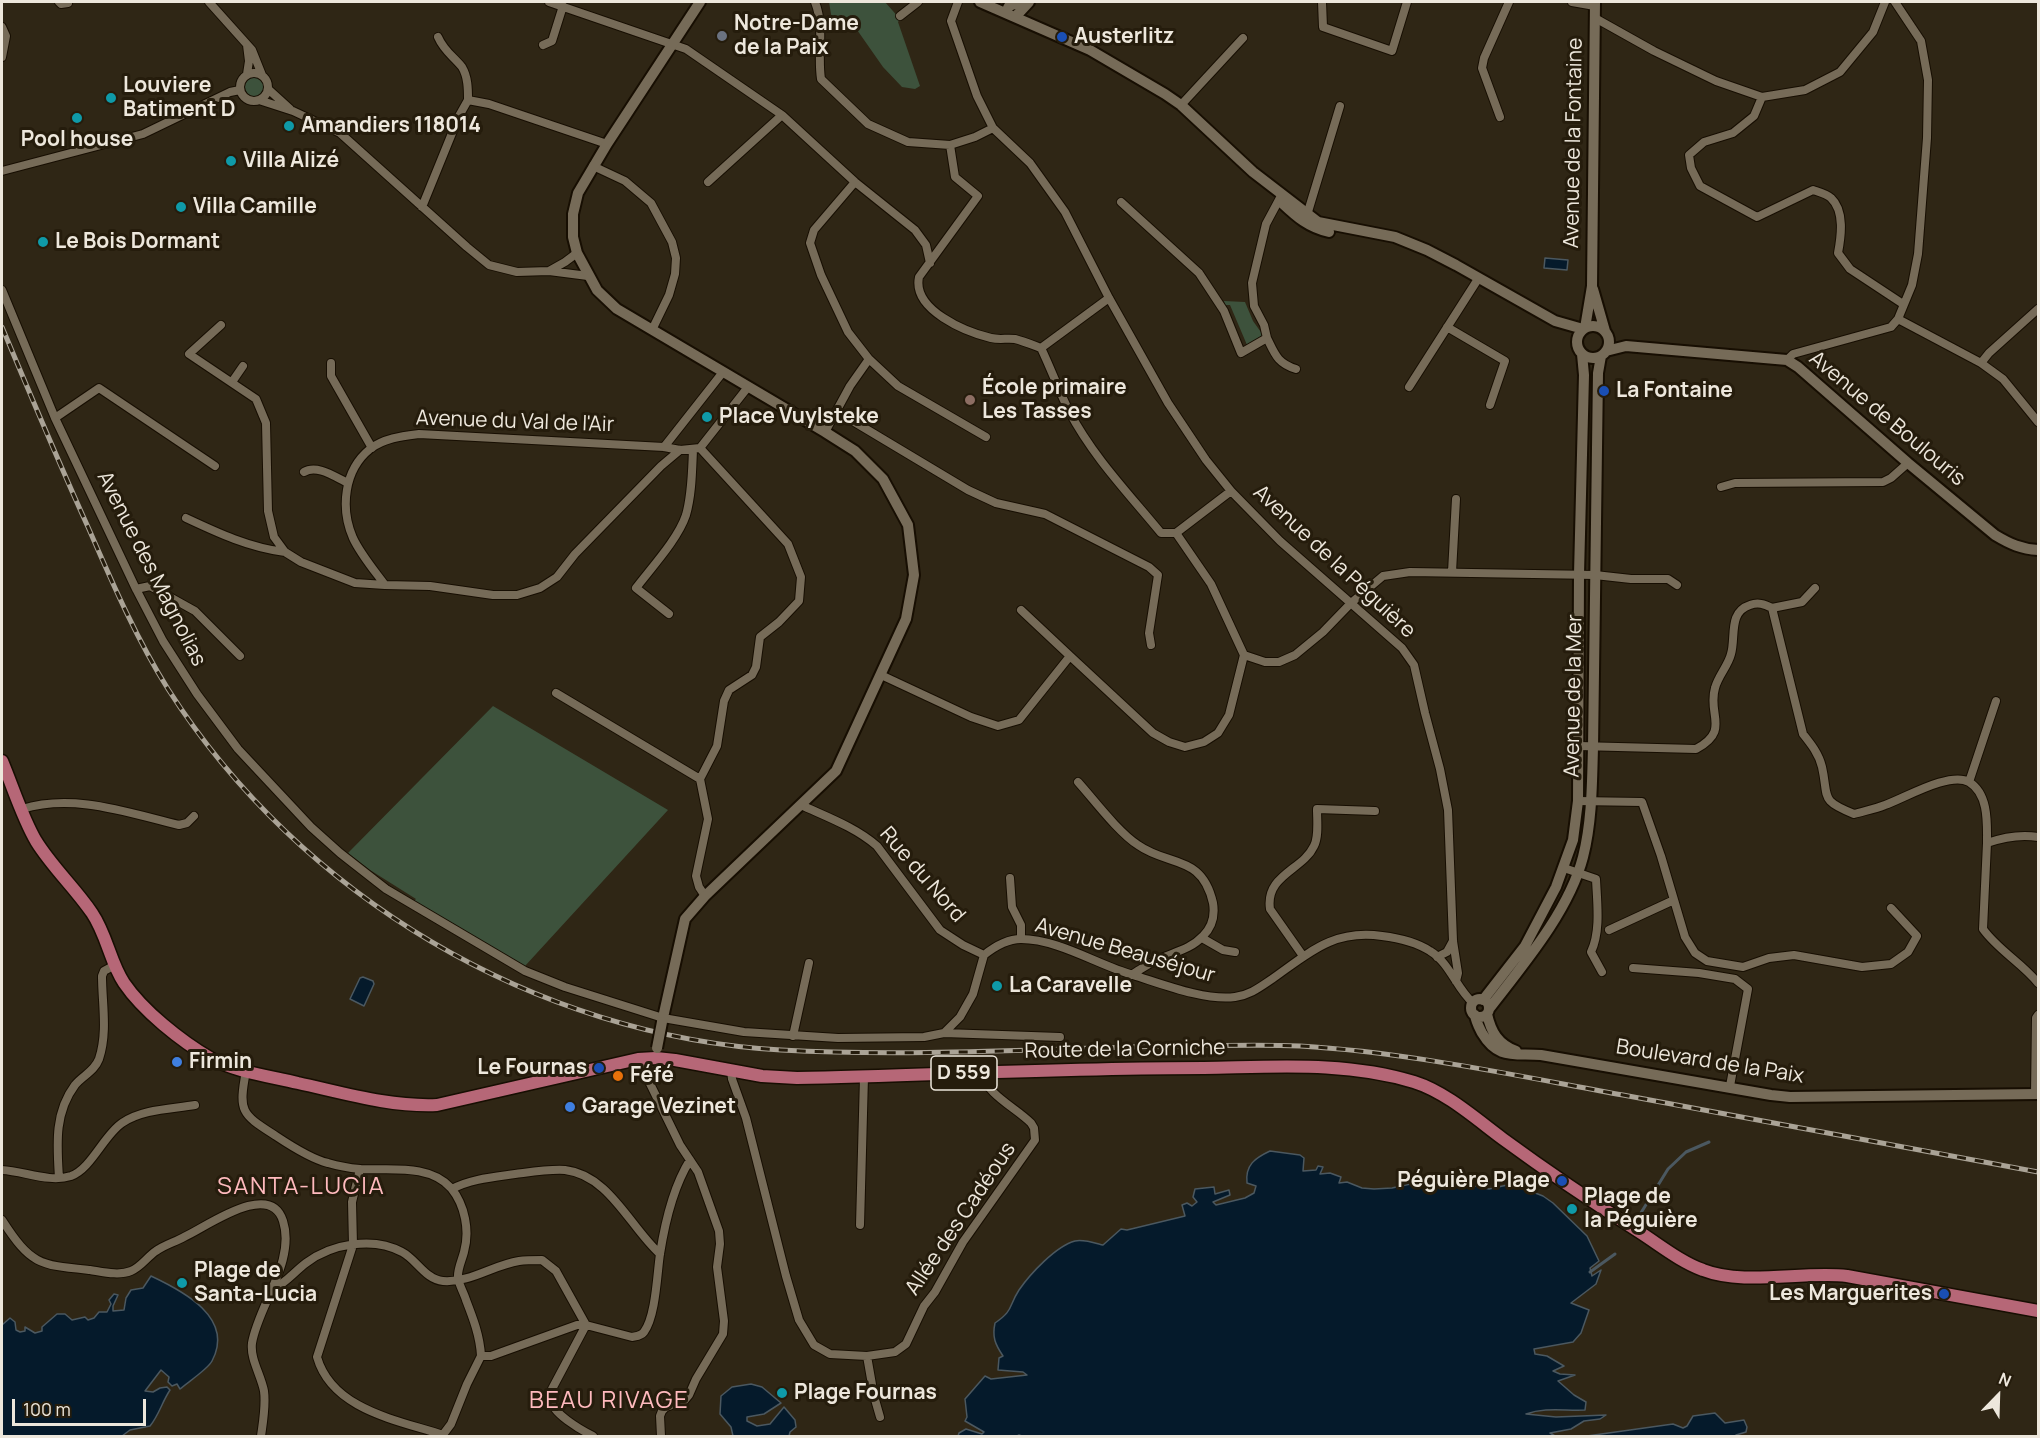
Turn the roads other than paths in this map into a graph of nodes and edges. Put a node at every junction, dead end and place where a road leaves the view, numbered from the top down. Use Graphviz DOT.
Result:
graph roads {
  1 [pos="59,2"];
  2 [pos="209,2"];
  3 [pos="549,2"];
  4 [pos="700,2"];
  5 [pos="815,2"];
  6 [pos="918,2"];
  7 [pos="958,2"];
  8 [pos="981,2"];
  9 [pos="1015,2"];
  10 [pos="1029,2"];
  11 [pos="1322,2"];
  12 [pos="1407,2"];
  13 [pos="1509,2"];
  14 [pos="1572,2"];
  15 [pos="1885,2"];
  16 [pos="1895,2"];
  17 [pos="68,3"];
  18 [pos="1595,4"];
  19 [pos="563,6"];
  20 [pos="1011,14"];
  21 [pos="900,16"];
  22 [pos="1595,18"];
  23 [pos="2,27"];
  24 [pos="438,37"];
  25 [pos="1243,38"];
  26 [pos="671,44"];
  27 [pos="247,45"];
  28 [pos="543,45"];
  29 [pos="2,57"];
  30 [pos="247,74"];
  31 [pos="262,75"];
  32 [pos="268,89"];
  33 [pos="240,90"];
  34 [pos="1762,97"];
  35 [pos="259,100"];
  36 [pos="468,100"];
  37 [pos="1180,105"];
  38 [pos="1340,106"];
  39 [pos="293,111"];
  40 [pos="782,116"];
  41 [pos="1500,117"];
  42 [pos="993,128"];
  43 [pos="607,144"];
  44 [pos="950,145"];
  45 [pos="593,166"];
  46 [pos="2,171"];
  47 [pos="708,182"];
  48 [pos="855,182"];
  49 [pos="1280,198"];
  50 [pos="1121,202"];
  51 [pos="422,207"];
  52 [pos="1306,215"];
  53 [pos="1412,244"];
  54 [pos="577,253"];
  55 [pos="930,263"];
  56 [pos="549,271"];
  57 [pos="588,276"];
  58 [pos="1478,279"];
  59 [pos="1592,286"];
  60 [pos="2,290"];
  61 [pos="1109,298"];
  62 [pos="1903,304"];
  63 [pos="2038,309"];
  64 [pos="1898,319"];
  65 [pos="1555,321"];
  66 [pos="221,325"];
  67 [pos="1447,327"];
  68 [pos="1584,328"];
  69 [pos="652,330"];
  70 [pos="1607,334"];
  71 [pos="1267,338"];
  72 [pos="1576,341"];
  73 [pos="1626,346"];
  74 [pos="1041,348"];
  75 [pos="1582,354"];
  76 [pos="1604,354"];
  77 [pos="869,359"];
  78 [pos="1787,360"];
  79 [pos="331,363"];
  80 [pos="1981,363"];
  81 [pos="243,366"];
  82 [pos="1296,369"];
  83 [pos="723,372"];
  84 [pos="232,382"];
  85 [pos="748,387"];
  86 [pos="1409,387"];
  87 [pos="1490,405"];
  88 [pos="836,411"];
  89 [pos="55,418"];
  90 [pos="2038,422"];
  91 [pos="825,432"];
  92 [pos="986,437"];
  93 [pos="664,447"];
  94 [pos="372,448"];
  95 [pos="696,449"];
  96 [pos="680,450"];
  97 [pos="1908,463"];
  98 [pos="214,466"];
  99 [pos="304,472"];
  100 [pos="348,483"];
  101 [pos="1721,487"];
  102 [pos="1231,491"];
  103 [pos="1456,499"];
  104 [pos="186,518"];
  105 [pos="1176,533"];
  106 [pos="2038,550"];
  107 [pos="285,552"];
  108 [pos="1452,572"];
  109 [pos="1579,574"];
  110 [pos="1595,575"];
  111 [pos="385,585"];
  112 [pos="1677,585"];
  113 [pos="1815,588"];
  114 [pos="136,589"];
  115 [pos="1351,603"];
  116 [pos="1772,608"];
  117 [pos="1021,610"];
  118 [pos="669,614"];
  119 [pos="1151,645"];
  120 [pos="1244,655"];
  121 [pos="240,656"];
  122 [pos="1070,656"];
  123 [pos="881,675"];
  124 [pos="556,693"];
  125 [pos="1996,701"];
  126 [pos="1579,746"];
  127 [pos="1593,747"];
  128 [pos="2,761"];
  129 [pos="700,779"];
  130 [pos="1078,782"];
  131 [pos="1969,782"];
  132 [pos="1578,801"];
  133 [pos="1591,803"];
  134 [pos="801,805"];
  135 [pos="22,809"];
  136 [pos="1375,811"];
  137 [pos="194,816"];
  138 [pos="2038,837"];
  139 [pos="1987,843"];
  140 [pos="1564,868"];
  141 [pos="1578,873"];
  142 [pos="1010,878"];
  143 [pos="705,896"];
  144 [pos="1674,900"];
  145 [pos="1891,908"];
  146 [pos="1609,930"];
  147 [pos="1202,938"];
  148 [pos="1021,939"];
  149 [pos="1453,941"];
  150 [pos="1235,952"];
  151 [pos="984,955"];
  152 [pos="1303,956"];
  153 [pos="1437,957"];
  154 [pos="809,963"];
  155 [pos="115,965"];
  156 [pos="1633,968"];
  157 [pos="1602,972"];
  158 [pos="1131,975"];
  159 [pos="1456,981"];
  160 [pos="2038,983"];
  161 [pos="1483,1006"];
  162 [pos="2038,1015"];
  163 [pos="662,1020"];
  164 [pos="944,1033"];
  165 [pos="793,1036"];
  166 [pos="1060,1037"];
  167 [pos="656,1053"];
  168 [pos="1521,1053"];
  169 [pos="638,1059"];
  170 [pos="731,1070"];
  171 [pos="246,1071"];
  172 [pos="981,1072"];
  173 [pos="864,1077"];
  174 [pos="1730,1086"];
  175 [pos="2037,1094"];
  176 [pos="195,1105"];
  177 [pos="690,1160"];
  178 [pos="360,1169"];
  179 [pos="2,1170"];
  180 [pos="59,1178"];
  181 [pos="452,1189"];
  182 [pos="2,1220"];
  183 [pos="860,1225"];
  184 [pos="353,1245"];
  185 [pos="660,1254"];
  186 [pos="458,1280"];
  187 [pos="273,1289"];
  188 [pos="2038,1311"];
  189 [pos="586,1325"];
  190 [pos="481,1356"];
  191 [pos="867,1356"];
  192 [pos="880,1417"];
  193 [pos="442,1436"];
  194 [pos="261,1437"];
  195 [pos="593,1437"];
  196 [pos="661,1437"];
  1 -- 17 [label="street"];
  2 -- 27 [label="street"];
  3 -- 19 [label="street"];
  4 -- 26 [label="street"];
  5 -- 44 [label="street"];
  6 -- 21 [label="street"];
  7 -- 42 [label="street, Avenue de la Péguière"];
  8 -- 20 [label="street"];
  9 -- 20 [label="street"];
  10 -- 20 [label="street"];
  11 -- 12 [label="street"];
  13 -- 41 [label="street"];
  14 -- 18 [label="street"];
  15 -- 34 [label="street"];
  16 -- 62 [label="street"];
  18 -- 22 [label="street, Avenue de la Fontaine"];
  19 -- 26 [label="street"];
  19 -- 28 [label="street"];
  20 -- 37 [label="street"];
  22 -- 34 [label="street"];
  22 -- 59 [label="street, Avenue de la Fontaine"];
  23 -- 29 [label="street"];
  24 -- 36 [label="street"];
  25 -- 37 [label="street"];
  26 -- 40 [label="street"];
  26 -- 43 [label="street"];
  27 -- 30 [label="street"];
  27 -- 31 [label="street"];
  30 -- 31 [label="street"];
  30 -- 33 [label="street"];
  31 -- 32 [label="street"];
  32 -- 35 [label="street"];
  32 -- 39 [label="street"];
  33 -- 35 [label="street"];
  33 -- 46 [label="street"];
  34 -- 62 [label="street"];
  35 -- 39 [label="street"];
  36 -- 43 [label="street"];
  36 -- 51 [label="street"];
  37 -- 49 [label="street"];
  38 -- 52 [label="street"];
  39 -- 51 [label="street"];
  40 -- 47 [label="street"];
  40 -- 48 [label="street"];
  42 -- 44 [label="street"];
  42 -- 61 [label="street, Avenue de la Péguière"];
  43 -- 45 [label="street"];
  44 -- 55 [label="street"];
  45 -- 54 [label="street"];
  45 -- 69 [label="street"];
  48 -- 55 [label="street"];
  48 -- 77 [label="street"];
  49 -- 52 [label="street"];
  49 -- 53 [label="street"];
  49 -- 71 [label="street"];
  50 -- 71 [label="street"];
  51 -- 56 [label="street"];
  52 -- 53 [label="street"];
  53 -- 58 [label="street"];
  54 -- 56 [label="street"];
  54 -- 57 [label="street"];
  55 -- 74 [label="street"];
  56 -- 57 [label="street"];
  57 -- 69 [label="street"];
  58 -- 65 [label="street"];
  58 -- 67 [label="street"];
  59 -- 68 [label="street, Avenue de la Fontaine"];
  59 -- 70 [label="street, Avenue de la Fontaine"];
  60 -- 89 [label="street, Avenue des Magnolias"];
  61 -- 74 [label="street"];
  61 -- 102 [label="street, Avenue de la Péguière"];
  62 -- 64 [label="street"];
  63 -- 80 [label="street"];
  64 -- 78 [label="street"];
  64 -- 80 [label="street"];
  65 -- 68 [label="street"];
  65 -- 72 [label="street"];
  66 -- 84 [label="street"];
  67 -- 86 [label="street"];
  67 -- 87 [label="street"];
  68 -- 70 [label="street"];
  68 -- 72 [label="street"];
  69 -- 83 [label="street"];
  70 -- 73 [label="street, Avenue de Boulouris"];
  70 -- 76 [label="street"];
  71 -- 82 [label="street"];
  72 -- 75 [label="street"];
  73 -- 76 [label="street, Avenue de Boulouris"];
  73 -- 78 [label="street, Avenue de Boulouris"];
  74 -- 105 [label="street"];
  75 -- 76 [label="street"];
  75 -- 109 [label="street, Avenue de la Mer"];
  76 -- 110 [label="street, Avenue de la Mer"];
  77 -- 88 [label="street"];
  77 -- 92 [label="street"];
  78 -- 97 [label="street, Avenue de Boulouris"];
  79 -- 94 [label="street"];
  80 -- 90 [label="street"];
  81 -- 84 [label="street"];
  83 -- 85 [label="street"];
  83 -- 93 [label="street"];
  84 -- 107 [label="street"];
  85 -- 91 [label="street"];
  85 -- 95 [label="street"];
  88 -- 91 [label="street"];
  88 -- 119 [label="street"];
  89 -- 98 [label="street"];
  89 -- 114 [label="street, Avenue des Magnolias"];
  91 -- 123 [label="street"];
  93 -- 94 [label="street, Avenue du Val de l'Air"];
  93 -- 96 [label="street"];
  94 -- 100 [label="street, Avenue du Val de l'Air"];
  95 -- 96 [label="street"];
  95 -- 118 [label="street"];
  95 -- 129 [label="street"];
  96 -- 111 [label="street"];
  97 -- 101 [label="street"];
  97 -- 106 [label="street, Avenue de Boulouris"];
  99 -- 100 [label="street"];
  100 -- 111 [label="street, Avenue du Val de l'Air"];
  102 -- 105 [label="street"];
  102 -- 115 [label="street, Avenue de la Péguière"];
  103 -- 108 [label="street"];
  104 -- 107 [label="street"];
  105 -- 120 [label="street"];
  107 -- 111 [label="street"];
  108 -- 109 [label="street"];
  108 -- 115 [label="street"];
  109 -- 110 [label="street"];
  109 -- 126 [label="street, Avenue de la Mer"];
  110 -- 112 [label="street"];
  110 -- 127 [label="street, Avenue de la Mer"];
  113 -- 116 [label="street"];
  114 -- 121 [label="street"];
  114 -- 163 [label="street, Avenue des Magnolias"];
  115 -- 120 [label="street"];
  115 -- 149 [label="street, Avenue de la Péguière"];
  116 -- 127 [label="street"];
  116 -- 131 [label="street"];
  117 -- 122 [label="street"];
  120 -- 122 [label="street"];
  122 -- 123 [label="street"];
  123 -- 134 [label="street"];
  124 -- 129 [label="street"];
  125 -- 131 [label="street"];
  126 -- 127 [label="street"];
  126 -- 132 [label="street, Avenue de la Mer"];
  127 -- 133 [label="street, Avenue de la Mer"];
  128 -- 135 [label="main road, Route de la Corniche / D 559"];
  129 -- 143 [label="street"];
  130 -- 147 [label="street"];
  131 -- 139 [label="street"];
  132 -- 133 [label="street"];
  132 -- 140 [label="street, Avenue de la Mer"];
  133 -- 141 [label="street, Avenue de la Mer"];
  133 -- 144 [label="street"];
  134 -- 143 [label="street"];
  134 -- 151 [label="street, Rue du Nord"];
  135 -- 137 [label="street"];
  135 -- 155 [label="main road, Route de la Corniche / D 559"];
  136 -- 152 [label="street"];
  138 -- 139 [label="street"];
  139 -- 160 [label="street"];
  140 -- 141 [label="street"];
  140 -- 161 [label="street, Avenue de la Mer"];
  141 -- 157 [label="street"];
  141 -- 161 [label="street, Avenue de la Mer"];
  142 -- 148 [label="street"];
  143 -- 163 [label="street"];
  144 -- 145 [label="street"];
  144 -- 146 [label="street"];
  147 -- 150 [label="street"];
  147 -- 158 [label="street"];
  148 -- 151 [label="street, Avenue Beauséjour"];
  148 -- 158 [label="street, Avenue Beauséjour"];
  149 -- 153 [label="street"];
  149 -- 159 [label="street, Avenue de la Péguière"];
  151 -- 164 [label="street"];
  152 -- 153 [label="street, Avenue Beauséjour"];
  152 -- 158 [label="street, Avenue Beauséjour"];
  153 -- 159 [label="street, Avenue Beauséjour"];
  154 -- 165 [label="street"];
  155 -- 171 [label="main road, Route de la Corniche / D 559"];
  155 -- 180 [label="street"];
  156 -- 174 [label="street"];
  159 -- 161 [label="street"];
  161 -- 168 [label="street, Boulevard de la Paix"];
  161 -- 168 [label="street, Boulevard de la Paix"];
  162 -- 175 [label="street"];
  163 -- 165 [label="street"];
  163 -- 167 [label="street, bridge"];
  164 -- 165 [label="street"];
  164 -- 166 [label="street"];
  167 -- 169 [label="main road, Route de la Corniche / D 559"];
  167 -- 170 [label="main road, Route de la Corniche / D 559"];
  168 -- 174 [label="street, Boulevard de la Paix"];
  169 -- 171 [label="main road, Route de la Corniche / D 559"];
  169 -- 177 [label="street"];
  170 -- 173 [label="main road, Route de la Corniche / D 559"];
  170 -- 191 [label="street, Allée des Cadéous"];
  171 -- 178 [label="street"];
  172 -- 173 [label="main road, Route de la Corniche / D 559"];
  172 -- 188 [label="main road, Route de la Corniche / D 559"];
  172 -- 191 [label="street, Allée des Cadéous"];
  173 -- 183 [label="street"];
  174 -- 175 [label="street, Boulevard de la Paix"];
  176 -- 180 [label="street"];
  177 -- 185 [label="street"];
  177 -- 196 [label="street"];
  178 -- 181 [label="street"];
  178 -- 184 [label="street"];
  179 -- 180 [label="street"];
  181 -- 185 [label="street"];
  181 -- 186 [label="street"];
  182 -- 187 [label="street"];
  184 -- 186 [label="street"];
  184 -- 187 [label="street"];
  184 -- 193 [label="street"];
  185 -- 189 [label="street"];
  186 -- 189 [label="street"];
  186 -- 190 [label="street"];
  187 -- 194 [label="street"];
  189 -- 190 [label="street"];
  189 -- 195 [label="street"];
  190 -- 193 [label="street"];
  191 -- 192 [label="street"];
}
